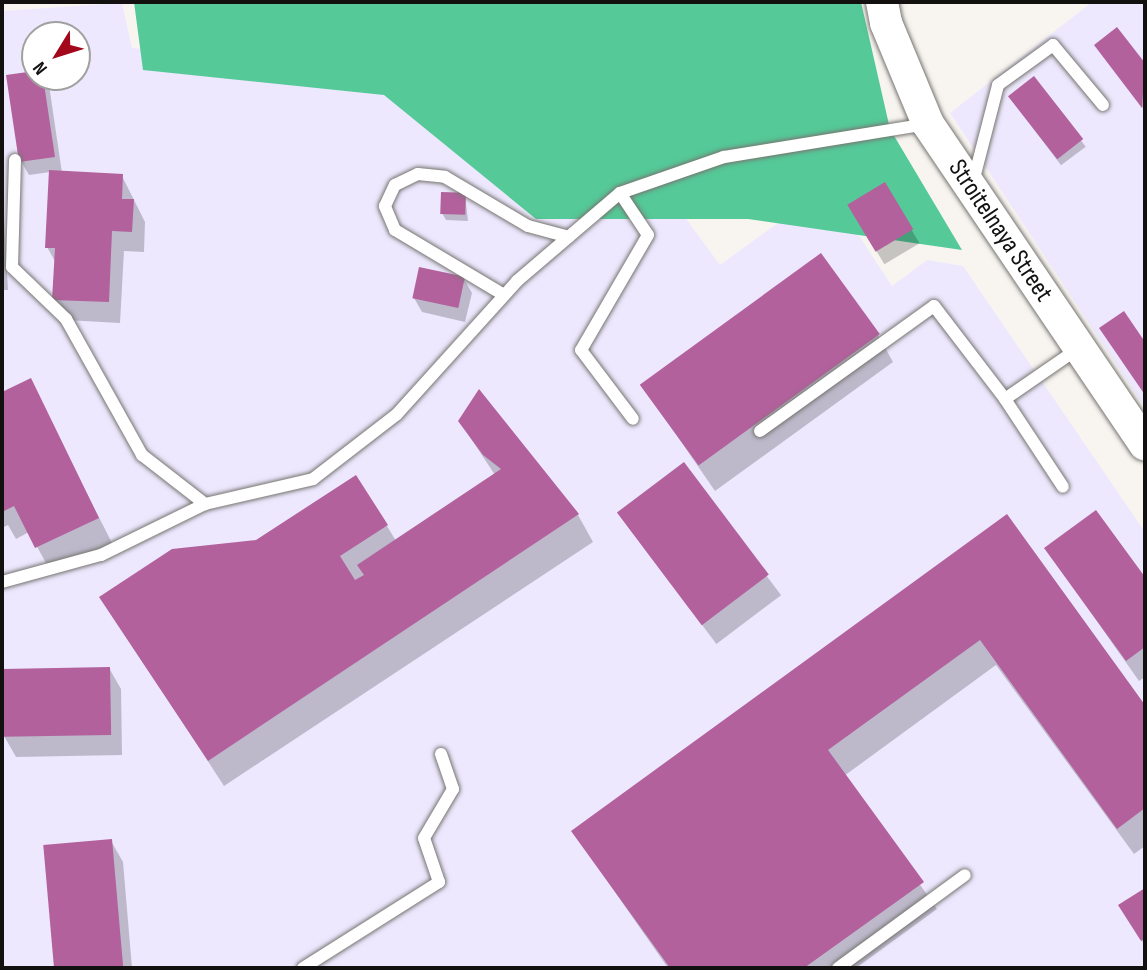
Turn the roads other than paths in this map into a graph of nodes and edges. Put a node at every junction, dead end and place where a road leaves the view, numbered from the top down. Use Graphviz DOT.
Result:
graph roads {
  1 [pos="884,12"];
  2 [pos="1103,105"];
  3 [pos="928,124"];
  4 [pos="15,160"];
  5 [pos="971,189"];
  6 [pos="620,193"];
  7 [pos="569,237"];
  8 [pos="504,295"];
  9 [pos="1079,348"];
  10 [pos="1005,399"];
  11 [pos="633,419"];
  12 [pos="760,431"];
  13 [pos="1145,445"];
  14 [pos="1063,487"];
  15 [pos="205,504"];
  16 [pos="2,582"];
  17 [pos="441,754"];
  18 [pos="965,875"];
  19 [pos="303,968"];
  20 [pos="838,968"];
  1 -- 3 [label="street, Stroitelnaya Street"];
  2 -- 5 [label="lane"];
  3 -- 5 [label="street, Stroitelnaya Street"];
  3 -- 6 [label="lane"];
  4 -- 15 [label="lane"];
  5 -- 9 [label="street, Stroitelnaya Street"];
  6 -- 7 [label="lane"];
  6 -- 11 [label="lane"];
  7 -- 8 [label="lane"];
  7 -- 8 [label="lane"];
  8 -- 15 [label="lane"];
  9 -- 10 [label="lane"];
  9 -- 13 [label="street, Stroitelnaya Street"];
  10 -- 12 [label="lane"];
  10 -- 14 [label="lane"];
  15 -- 16 [label="lane"];
  17 -- 19 [label="lane"];
  18 -- 20 [label="lane"];
}
